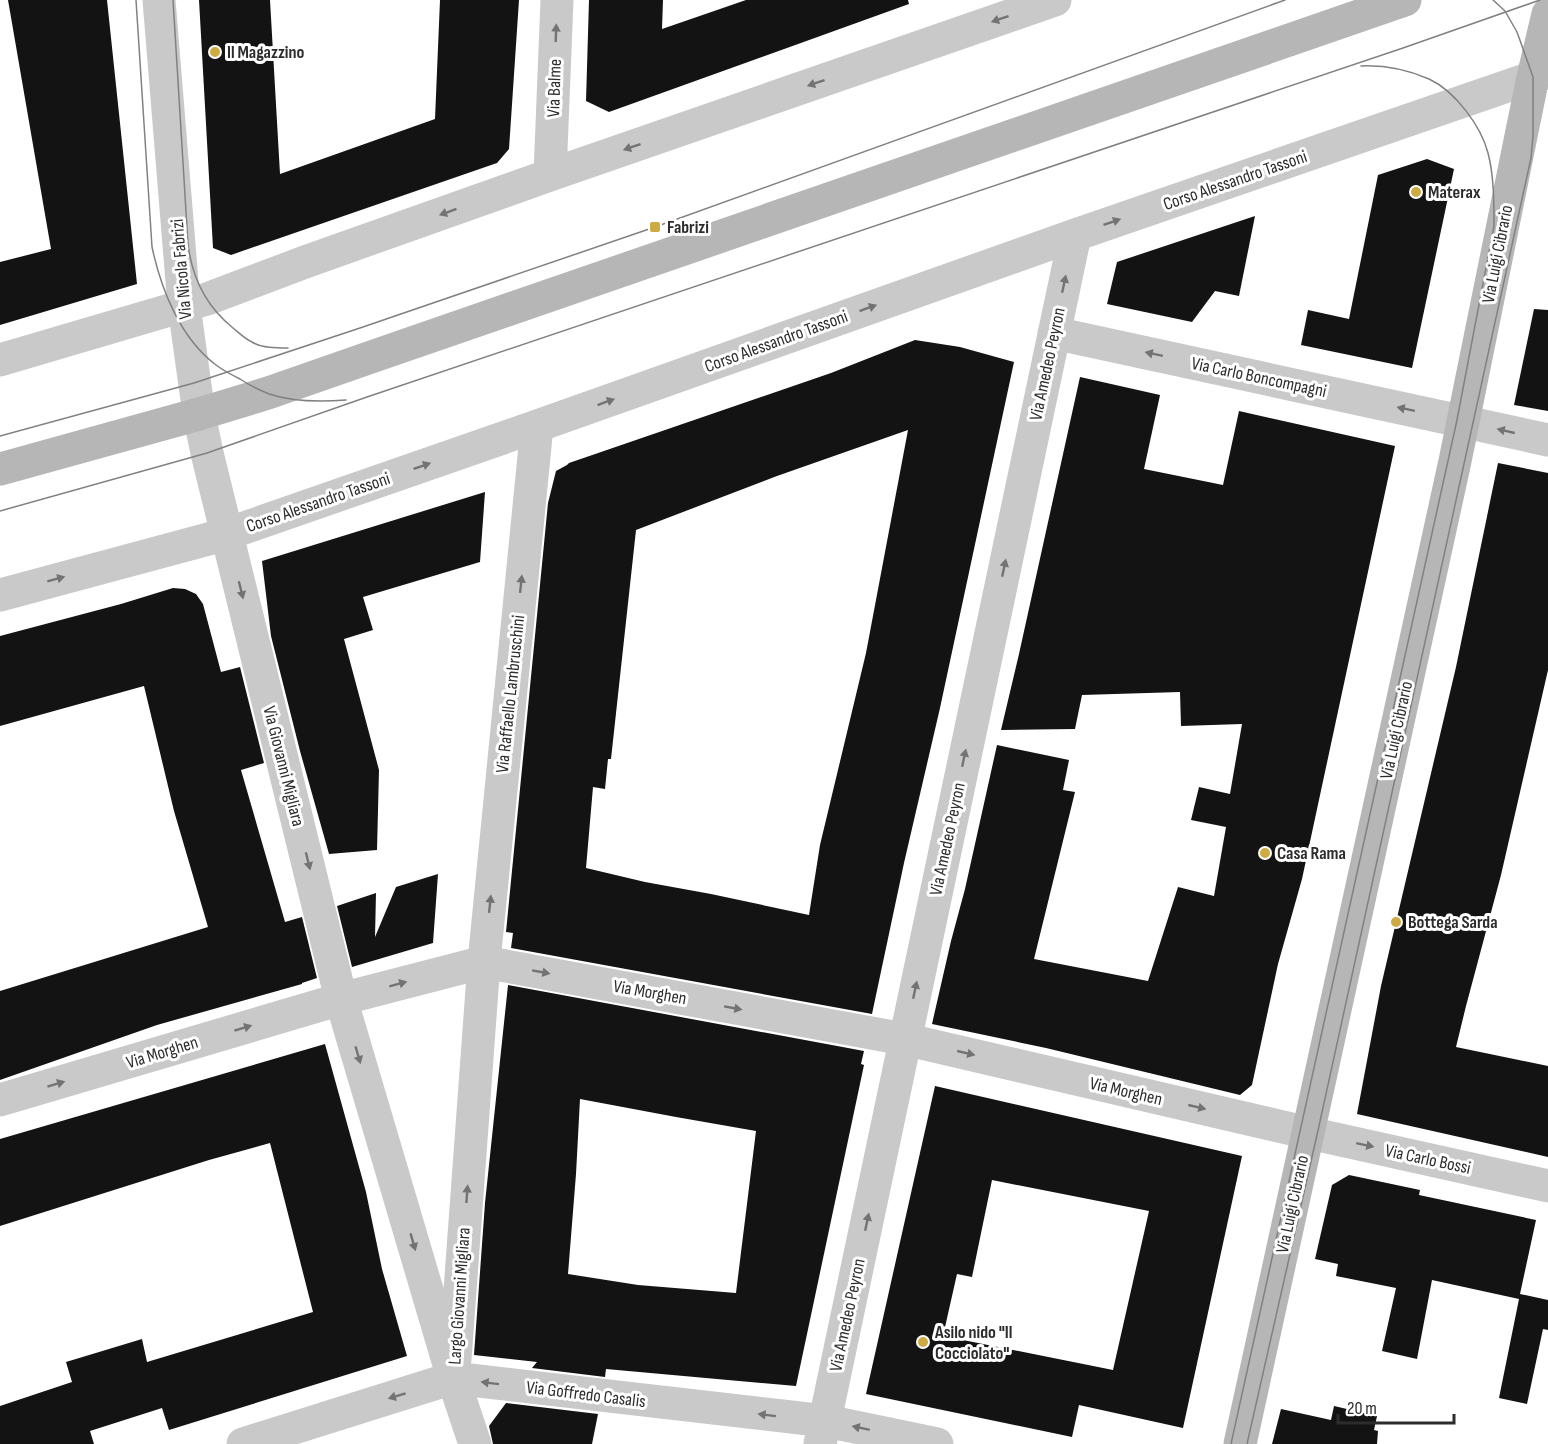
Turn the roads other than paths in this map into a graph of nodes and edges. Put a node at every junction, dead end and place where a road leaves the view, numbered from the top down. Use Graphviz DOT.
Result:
graph roads {
  1 [pos="159,0"];
  2 [pos="557,0"];
  3 [pos="1055,0"];
  4 [pos="1405,0"];
  5 [pos="1548,14"];
  6 [pos="1540,75"];
  7 [pos="550,175"];
  8 [pos="1075,235"];
  9 [pos="184,306"];
  10 [pos="1054,333"];
  11 [pos="0,360"];
  12 [pos="199,414"];
  13 [pos="1464,422"];
  14 [pos="537,426"];
  15 [pos="1548,440"];
  16 [pos="0,469"];
  17 [pos="227,534"];
  18 [pos="0,595"];
  19 [pos="484,962"];
  20 [pos="341,999"];
  21 [pos="904,1039"];
  22 [pos="0,1100"];
  23 [pos="1308,1133"];
  24 [pos="1548,1186"];
  25 [pos="453,1378"];
  26 [pos="823,1433"];
  27 [pos="243,1444"];
  28 [pos="475,1444"];
  29 [pos="937,1444"];
  30 [pos="1240,1444"];
  1 -- 9 [label="street, Via Nicola Fabrizi"];
  7 -- 2 [label="street, Via Balme, one-way"];
  3 -- 7 [label="street, one-way"];
  4 -- 12 [label="main road"];
  5 -- 6 [label="main road, Via Luigi Cibrario"];
  8 -- 6 [label="street, Corso Alessandro Tassoni, one-way"];
  6 -- 13 [label="main road, Via Luigi Cibrario"];
  7 -- 9 [label="street, one-way"];
  10 -- 8 [label="street, Via Amedeo Peyron, one-way"];
  14 -- 8 [label="street, Corso Alessandro Tassoni, one-way"];
  9 -- 11 [label="street"];
  9 -- 12 [label="street, Via Nicola Fabrizi"];
  13 -- 10 [label="street, Via Carlo Boncompagni, one-way"];
  21 -- 10 [label="street, Via Amedeo Peyron, one-way"];
  12 -- 16 [label="main road"];
  12 -- 17 [label="street, Via Nicola Fabrizi"];
  15 -- 13 [label="street, Via Carlo Boncompagni, one-way"];
  13 -- 23 [label="main road, Via Luigi Cibrario"];
  17 -- 14 [label="street, Corso Alessandro Tassoni, one-way"];
  19 -- 14 [label="street, Via Raffaello Lambruschini, one-way"];
  18 -- 17 [label="street, Corso Alessandro Tassoni, one-way"];
  17 -- 20 [label="street, Via Giovanni Migliara, one-way"];
  20 -- 19 [label="street, Via Morghen, one-way"];
  19 -- 21 [label="street, Via Morghen, one-way"];
  25 -- 19 [label="street, Largo Giovanni Migliara, one-way"];
  22 -- 20 [label="street, Via Morghen, one-way"];
  20 -- 25 [label="street, Largo Giovanni Migliara, one-way"];
  21 -- 23 [label="street, Via Morghen, one-way"];
  26 -- 21 [label="street, Via Amedeo Peyron, one-way"];
  23 -- 24 [label="street, Via Carlo Bossi, one-way"];
  23 -- 30 [label="main road, Via Luigi Cibrario"];
  26 -- 25 [label="street, Via Goffredo Casalis, one-way"];
  25 -- 27 [label="street, Via Goffredo Casalis, one-way"];
  25 -- 28 [label="street"];
  29 -- 26 [label="street, Via Goffredo Casalis, one-way"];
}
